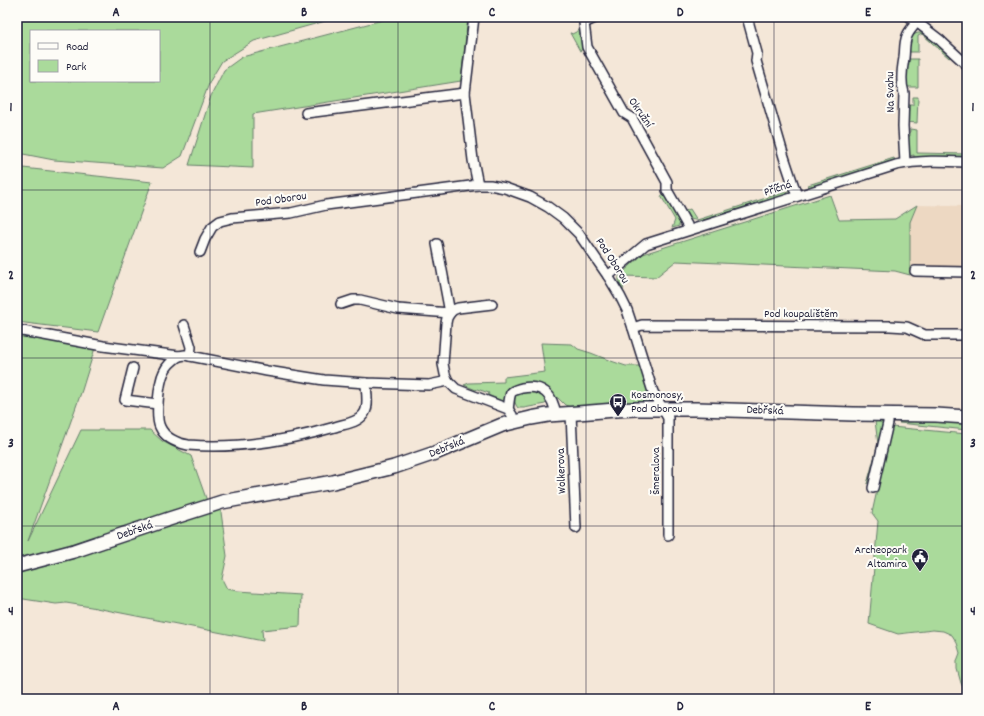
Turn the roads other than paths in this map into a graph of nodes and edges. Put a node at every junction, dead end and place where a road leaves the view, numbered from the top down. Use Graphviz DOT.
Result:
graph roads {
  1 [pos="474,17"];
  2 [pos="597,17"];
  3 [pos="747,17"];
  4 [pos="913,20"];
  5 [pos="967,65"];
  6 [pos="465,93"];
  7 [pos="306,113"];
  8 [pos="967,162"];
  9 [pos="905,163"];
  10 [pos="478,185"];
  11 [pos="797,196"];
  12 [pos="688,230"];
  13 [pos="437,244"];
  14 [pos="200,252"];
  15 [pos="915,271"];
  16 [pos="967,272"];
  17 [pos="608,276"];
  18 [pos="341,304"];
  19 [pos="492,304"];
  20 [pos="450,313"];
  21 [pos="184,325"];
  22 [pos="633,328"];
  23 [pos="17,330"];
  24 [pos="967,335"];
  25 [pos="179,356"];
  26 [pos="190,356"];
  27 [pos="132,368"];
  28 [pos="448,382"];
  29 [pos="366,383"];
  30 [pos="158,404"];
  31 [pos="508,409"];
  32 [pos="663,410"];
  33 [pos="571,414"];
  34 [pos="556,415"];
  35 [pos="888,415"];
  36 [pos="967,417"];
  37 [pos="514,422"];
  38 [pos="874,488"];
  39 [pos="576,528"];
  40 [pos="668,535"];
  41 [pos="17,566"];
  1 -- 6 [label="street"];
  2 -- 12 [label="street, Okružní"];
  3 -- 11 [label="street"];
  4 -- 5 [label="street, Na Svahu"];
  4 -- 9 [label="street, Na Svahu"];
  6 -- 7 [label="street"];
  6 -- 10 [label="street"];
  8 -- 9 [label="street, Příčná"];
  9 -- 11 [label="street, Příčná"];
  10 -- 14 [label="street, Pod Oborou"];
  10 -- 17 [label="street, Pod Oborou"];
  11 -- 12 [label="street, Příčná"];
  12 -- 17 [label="street, Příčná"];
  13 -- 20 [label="street"];
  15 -- 16 [label="street"];
  17 -- 22 [label="street, Pod Oborou"];
  18 -- 20 [label="street"];
  19 -- 20 [label="street"];
  20 -- 28 [label="street"];
  21 -- 26 [label="street"];
  22 -- 24 [label="street, Pod koupalištěm"];
  22 -- 32 [label="street, Pod Oborou"];
  23 -- 25 [label="street"];
  25 -- 26 [label="street"];
  25 -- 30 [label="street"];
  26 -- 29 [label="street"];
  27 -- 30 [label="street"];
  28 -- 29 [label="street"];
  28 -- 31 [label="street"];
  29 -- 30 [label="street"];
  31 -- 34 [label="street"];
  31 -- 37 [label="street"];
  32 -- 33 [label="main road, Debřská"];
  32 -- 35 [label="main road, Debřská"];
  32 -- 40 [label="street, Šmeralova"];
  33 -- 34 [label="main road, Debřská"];
  33 -- 39 [label="street, Wolkerova"];
  34 -- 37 [label="main road, Debřská"];
  35 -- 36 [label="main road, Debřská"];
  35 -- 38 [label="street"];
  37 -- 41 [label="main road, Debřská"];
}
